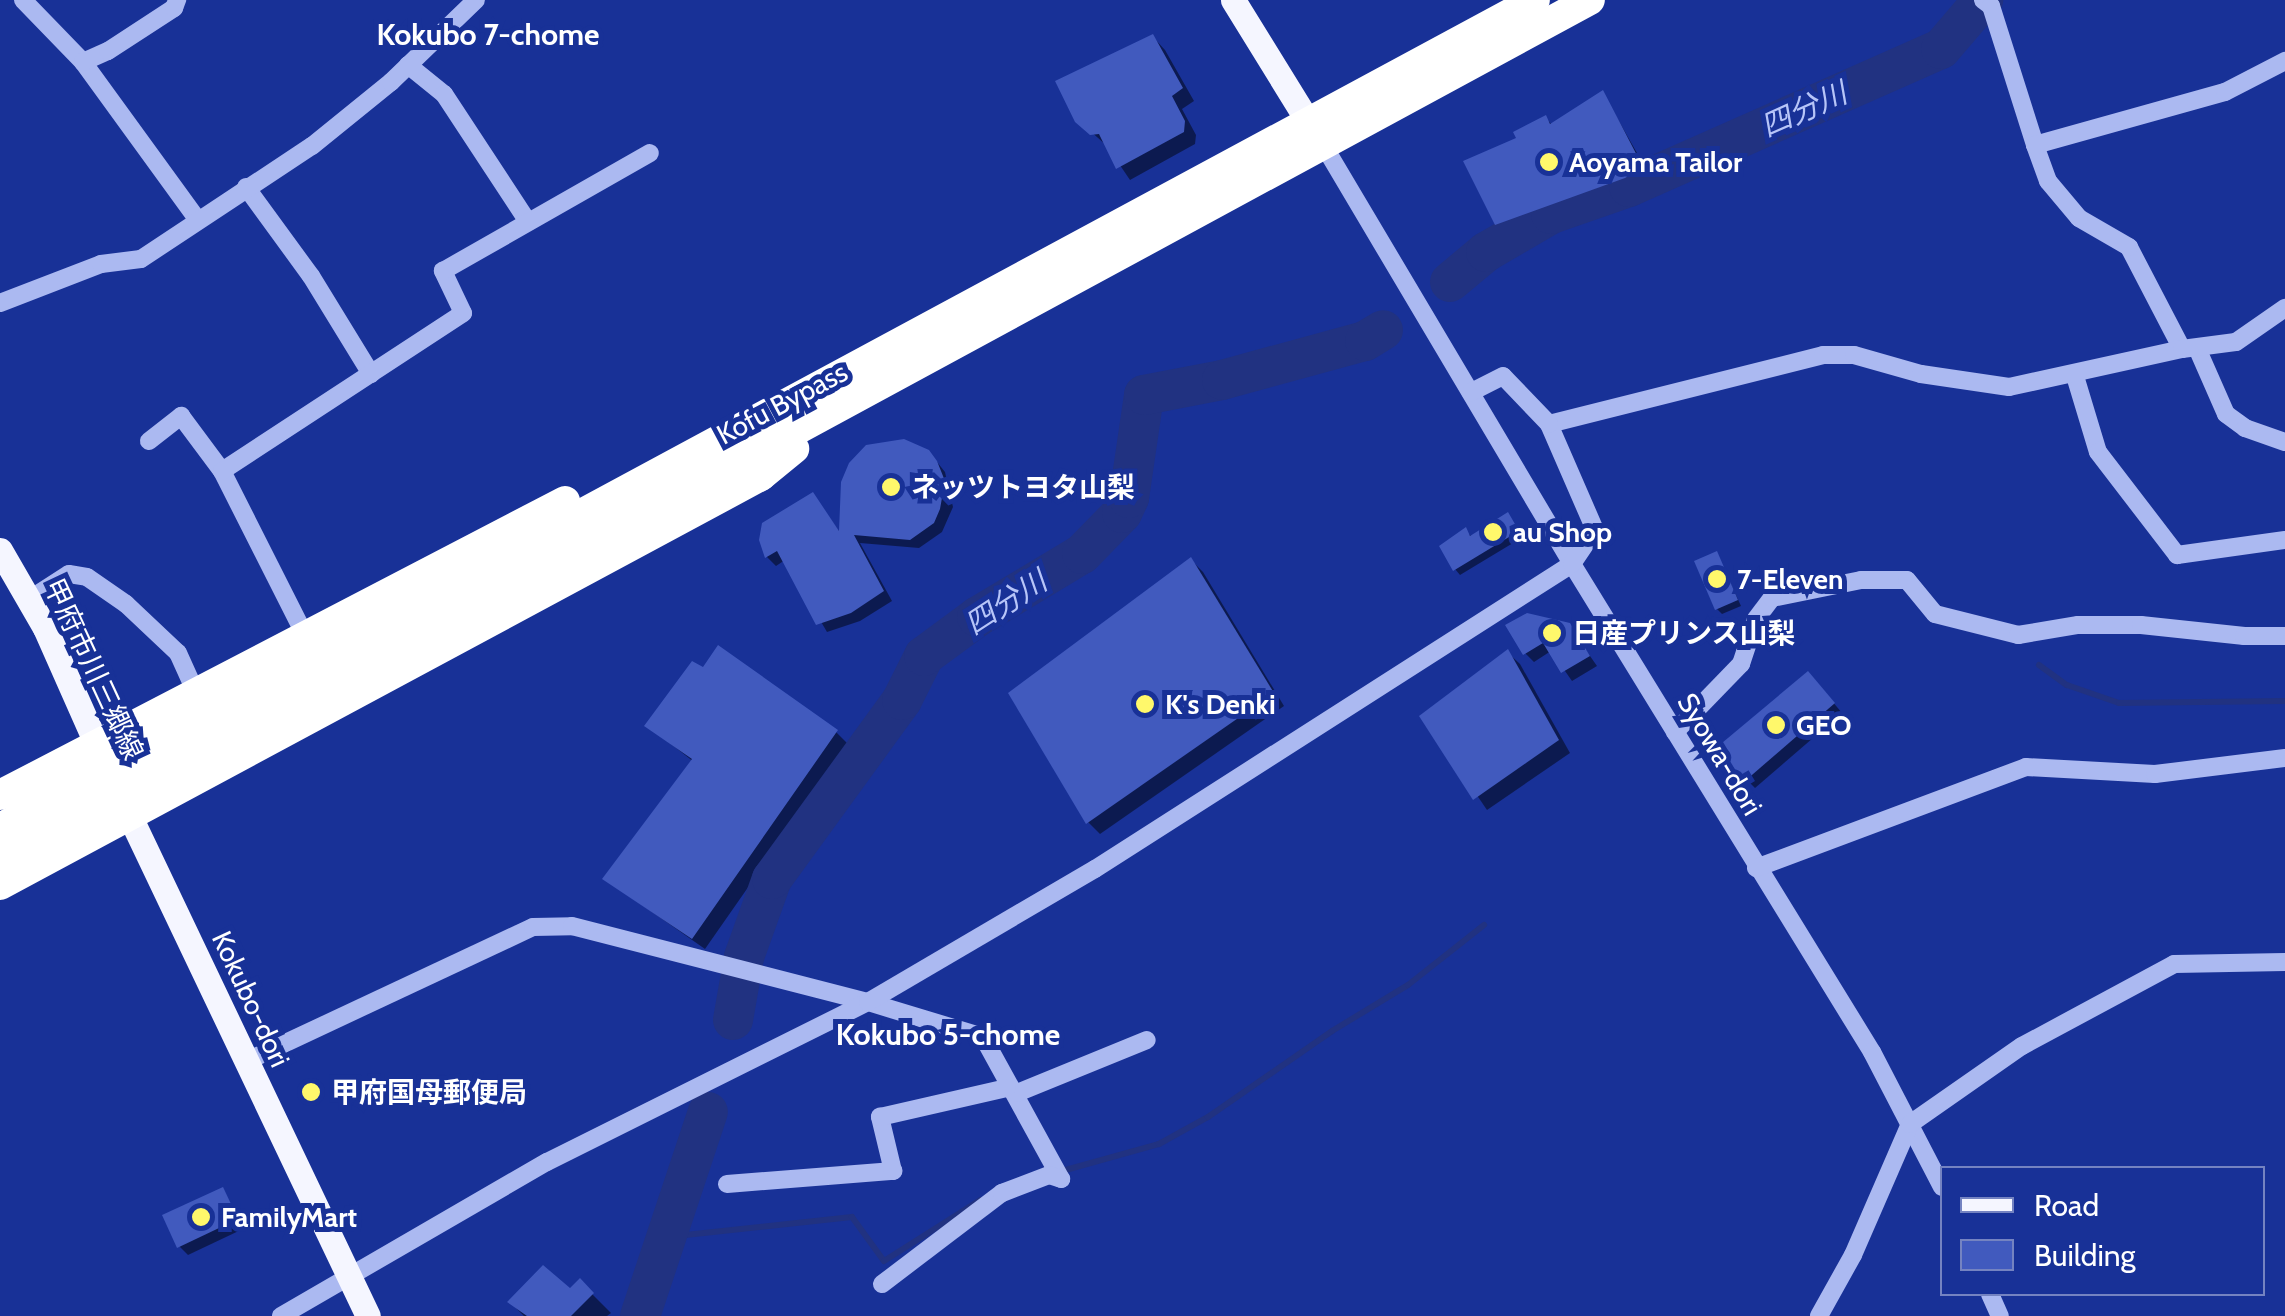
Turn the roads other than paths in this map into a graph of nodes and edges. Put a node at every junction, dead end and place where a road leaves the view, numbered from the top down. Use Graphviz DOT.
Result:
graph roads {
  1 [pos="22,0"];
  2 [pos="177,0"];
  3 [pos="476,0"];
  4 [pos="1233,0"];
  5 [pos="1535,0"];
  6 [pos="1590,0"];
  7 [pos="1983,0"];
  8 [pos="2285,61"];
  9 [pos="82,62"];
  10 [pos="408,65"];
  11 [pos="1307,120"];
  12 [pos="2035,145"];
  13 [pos="1324,146"];
  14 [pos="650,153"];
  15 [pos="246,187"];
  16 [pos="198,220"];
  17 [pos="528,222"];
  18 [pos="0,302"];
  19 [pos="2285,308"];
  20 [pos="2189,349"];
  21 [pos="371,374"];
  22 [pos="2075,376"];
  23 [pos="840,392"];
  24 [pos="1471,392"];
  25 [pos="1549,424"];
  26 [pos="149,441"];
  27 [pos="2285,442"];
  28 [pos="222,471"];
  29 [pos="2285,540"];
  30 [pos="555,544"];
  31 [pos="0,550"];
  32 [pos="1572,564"];
  33 [pos="30,599"];
  34 [pos="304,635"];
  35 [pos="2285,636"];
  36 [pos="197,695"];
  37 [pos="1675,732"];
  38 [pos="96,742"];
  39 [pos="2285,758"];
  40 [pos="0,795"];
  41 [pos="129,816"];
  42 [pos="0,828"];
  43 [pos="0,858"];
  44 [pos="1756,868"];
  45 [pos="0,885"];
  46 [pos="2285,962"];
  47 [pos="868,1002"];
  48 [pos="1148,1040"];
  49 [pos="248,1062"];
  50 [pos="1012,1091"];
  51 [pos="1910,1124"];
  52 [pos="1940,1183"];
  53 [pos="727,1184"];
  54 [pos="348,1275"];
  55 [pos="882,1284"];
  56 [pos="281,1316"];
  57 [pos="368,1316"];
  58 [pos="1819,1316"];
  1 -- 9 [label="street"];
  2 -- 9 [label="street"];
  3 -- 10 [label="street"];
  4 -- 11 [label="main road"];
  5 -- 11 [label="highway, Kofu Bypass"];
  6 -- 13 [label="highway, Kofu Bypass"];
  7 -- 12 [label="street"];
  8 -- 12 [label="street"];
  9 -- 16 [label="street"];
  10 -- 15 [label="street"];
  10 -- 17 [label="street"];
  11 -- 13 [label="main road"];
  11 -- 23 [label="highway, Kofu Bypass"];
  12 -- 20 [label="street"];
  13 -- 23 [label="highway, Kofu Bypass"];
  13 -- 24 [label="street, Syowa-dori"];
  14 -- 17 [label="street"];
  15 -- 16 [label="street"];
  15 -- 21 [label="street"];
  16 -- 18 [label="street"];
  17 -- 21 [label="street"];
  19 -- 20 [label="street"];
  20 -- 22 [label="street"];
  20 -- 27 [label="street"];
  21 -- 28 [label="street"];
  22 -- 25 [label="street"];
  22 -- 29 [label="street"];
  23 -- 30 [label="highway, Kofu Bypass"];
  23 -- 34 [label="highway"];
  23 -- 41 [label="highway"];
  24 -- 25 [label="street"];
  24 -- 32 [label="street, Syowa-dori"];
  25 -- 32 [label="street"];
  26 -- 28 [label="street"];
  28 -- 34 [label="street"];
  30 -- 42 [label="highway, Kofu Bypass, bridge"];
  30 -- 43 [label="highway, Kofu Bypass, bridge"];
  31 -- 33 [label="main road, 甲府市川三郷線"];
  32 -- 37 [label="street, Syowa-dori"];
  32 -- 47 [label="street"];
  33 -- 36 [label="street"];
  33 -- 38 [label="main road, 甲府市川三郷線"];
  34 -- 36 [label="highway"];
  35 -- 37 [label="street"];
  36 -- 38 [label="highway"];
  37 -- 44 [label="street, Syowa-dori"];
  38 -- 40 [label="highway"];
  38 -- 41 [label="main road, 甲府市川三郷線"];
  39 -- 44 [label="street"];
  41 -- 45 [label="highway"];
  41 -- 49 [label="main road, Kokubo-dori"];
  44 -- 51 [label="street, Syowa-dori"];
  46 -- 51 [label="street"];
  47 -- 49 [label="street"];
  47 -- 50 [label="street"];
  47 -- 54 [label="street"];
  48 -- 50 [label="street"];
  49 -- 54 [label="main road, Kokubo-dori"];
  50 -- 53 [label="street"];
  50 -- 55 [label="street"];
  51 -- 52 [label="street, Syowa-dori"];
  51 -- 58 [label="street"];
  54 -- 56 [label="street"];
  54 -- 57 [label="main road, Kokubo-dori"];
}
